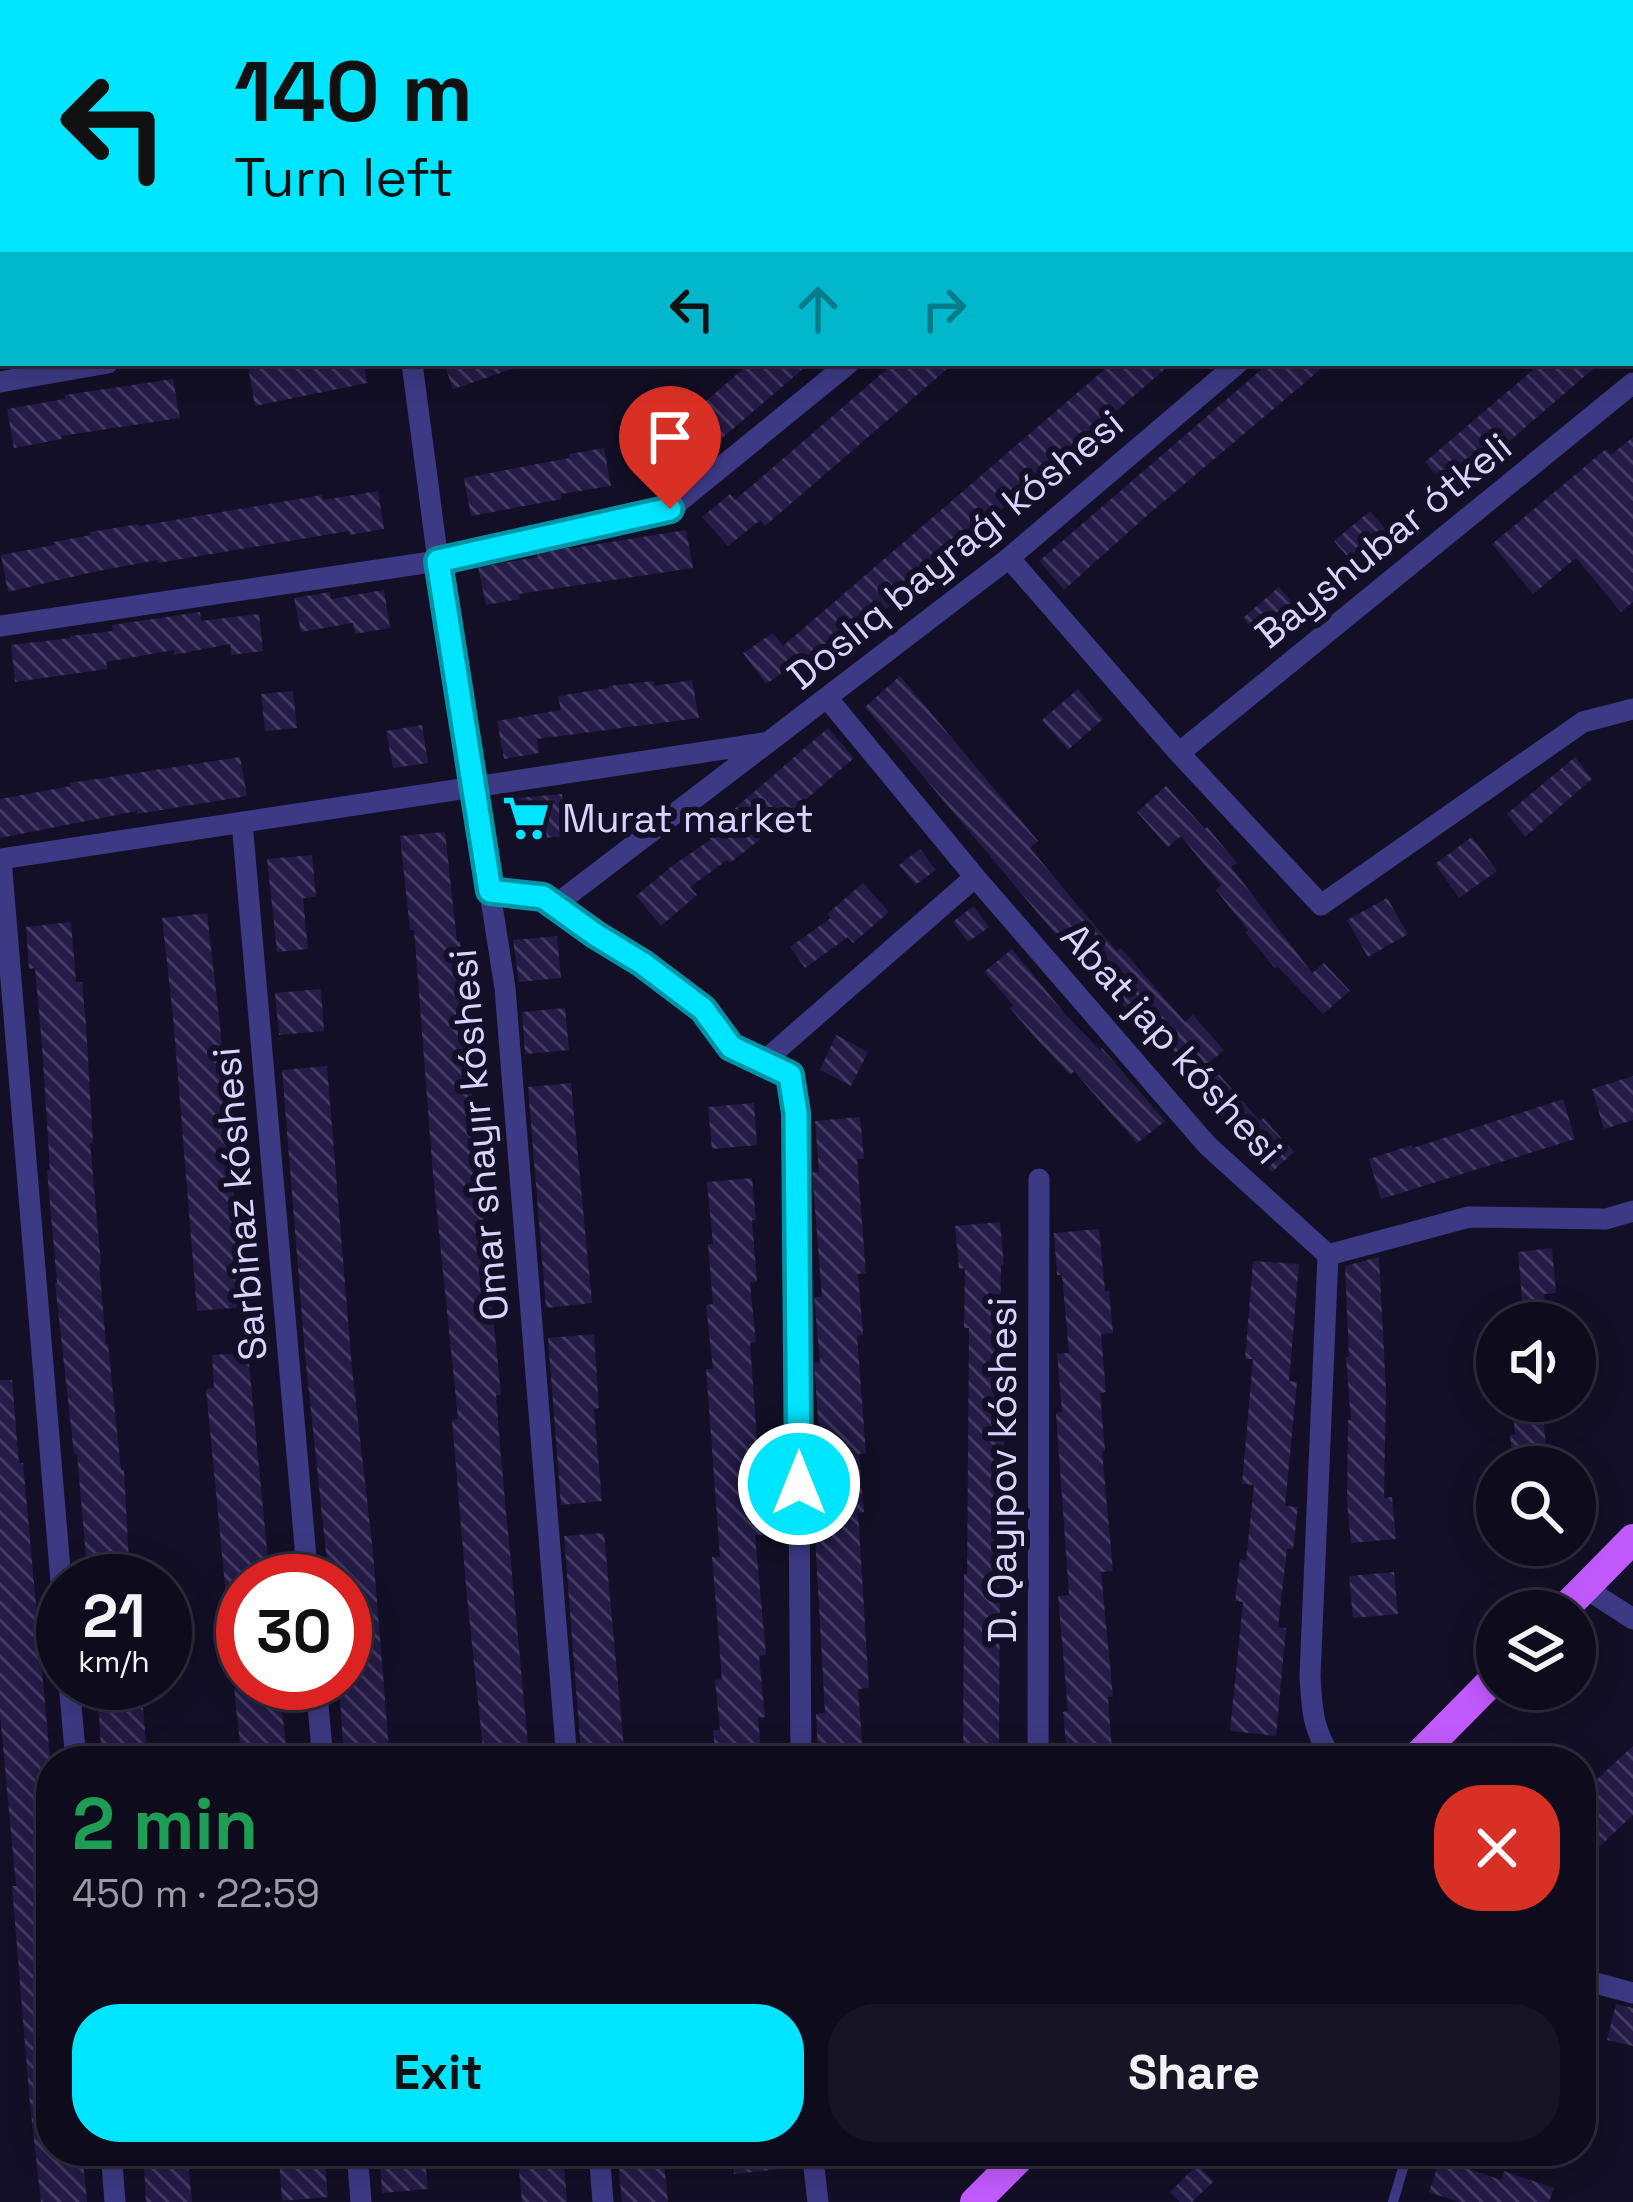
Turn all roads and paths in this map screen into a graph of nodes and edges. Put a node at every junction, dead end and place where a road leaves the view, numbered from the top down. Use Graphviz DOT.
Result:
graph roads {
  1 [pos="91,366"];
  2 [pos="412,366"];
  3 [pos="845,366"];
  4 [pos="1234,366"];
  5 [pos="0,382"];
  6 [pos="1633,382"];
  7 [pos="1009,557"];
  8 [pos="438,561"];
  9 [pos="0,626"];
  10 [pos="828,699"];
  11 [pos="1633,709"];
  12 [pos="770,742"];
  13 [pos="1179,753"];
  14 [pos="474,787"];
  15 [pos="242,822"];
  16 [pos="0,859"];
  17 [pos="975,877"];
  18 [pos="490,891"];
  19 [pos="554,906"];
  20 [pos="763,1063"];
  21 [pos="1039,1179"];
  22 [pos="1633,1211"];
  23 [pos="1328,1256"];
  24 [pos="1633,1539"];
  25 [pos="59,1554"];
  26 [pos="306,1554"];
  27 [pos="1585,1588"];
  28 [pos="1633,1619"];
  29 [pos="1476,1697"];
  30 [pos="71,1710"];
  31 [pos="318,1710"];
  32 [pos="75,1746"];
  33 [pos="322,1746"];
  34 [pos="566,1746"];
  35 [pos="801,1746"];
  36 [pos="1038,1746"];
  37 [pos="1323,1746"];
  38 [pos="1428,1746"];
  39 [pos="1596,1983"];
  40 [pos="1633,1993"];
  41 [pos="112,2166"];
  42 [pos="358,2166"];
  43 [pos="599,2166"];
  44 [pos="814,2166"];
  45 [pos="1011,2166"];
  46 [pos="1404,2166"];
  47 [pos="116,2202"];
  48 [pos="361,2202"];
  49 [pos="603,2202"];
  50 [pos="818,2202"];
  51 [pos="975,2202"];
  52 [pos="1394,2202"];
  1 -- 5 [label="street"];
  2 -- 8 [label="street, Omar shayır kóshesi"];
  3 -- 8 [label="street"];
  4 -- 7 [label="street, Doslıq bayraǵı kóshesi"];
  6 -- 13 [label="street, Bayshubar ótkeli"];
  7 -- 10 [label="street, Doslıq bayraǵı kóshesi"];
  7 -- 13 [label="street"];
  8 -- 9 [label="street"];
  8 -- 14 [label="street, Omar shayır kóshesi"];
  10 -- 12 [label="street, Doslıq bayraǵı kóshesi"];
  10 -- 17 [label="street, Abat jap kóshesi"];
  11 -- 13 [label="street"];
  12 -- 14 [label="street, Doslıq bayraǵı kóshesi"];
  12 -- 19 [label="street, Doslıq bayraǵı kóshesi"];
  14 -- 15 [label="street, Doslıq bayraǵı kóshesi"];
  14 -- 18 [label="street, Omar shayır kóshesi"];
  15 -- 16 [label="street, Doslıq bayraǵı kóshesi"];
  15 -- 26 [label="street, Sarbinaz kóshesi"];
  16 -- 25 [label="street"];
  17 -- 20 [label="street"];
  17 -- 23 [label="street, Abat jap kóshesi"];
  18 -- 19 [label="street"];
  18 -- 34 [label="street, Omar shayır kóshesi"];
  19 -- 20 [label="street"];
  20 -- 35 [label="street"];
  21 -- 36 [label="street, D. Qayıpov kóshesi"];
  22 -- 23 [label="street"];
  23 -- 37 [label="street"];
  24 -- 27 [label="main road"];
  27 -- 28 [label="street"];
  29 -- 38 [label="main road"];
  30 -- 32 [label="street"];
  31 -- 33 [label="street"];
  39 -- 40 [label="street"];
  41 -- 47 [label="street"];
  42 -- 48 [label="street"];
  43 -- 49 [label="street"];
  44 -- 50 [label="street"];
  45 -- 51 [label="main road"];
  46 -- 52 [label="lane"];
}
